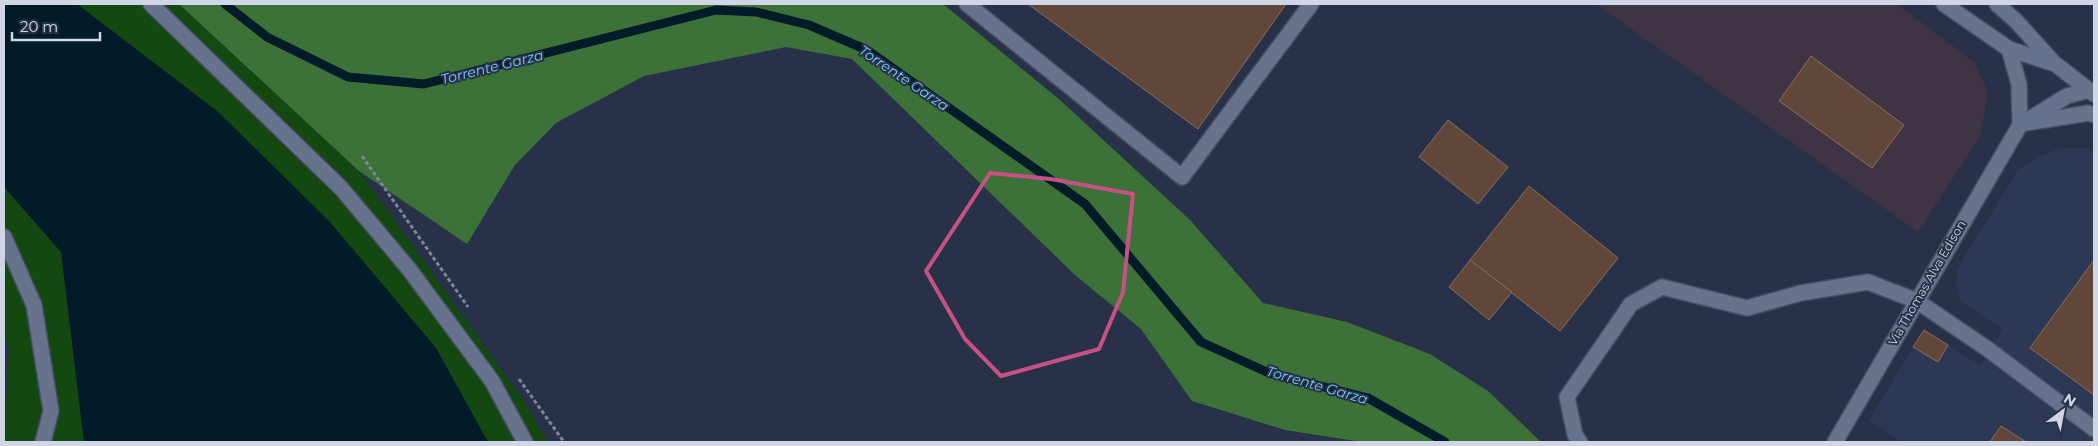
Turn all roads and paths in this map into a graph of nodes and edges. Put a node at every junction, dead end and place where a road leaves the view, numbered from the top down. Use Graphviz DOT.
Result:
graph roads {
  1 [pos="151,4"];
  2 [pos="967,4"];
  3 [pos="1311,4"];
  4 [pos="1944,4"];
  5 [pos="1997,4"];
  6 [pos="2009,48"];
  7 [pos="2054,63"];
  8 [pos="2091,92"];
  9 [pos="2094,115"];
  10 [pos="2020,124"];
  11 [pos="362,156"];
  12 [pos="4,237"];
  13 [pos="1917,302"];
  14 [pos="470,310"];
  15 [pos="516,375"];
  16 [pos="2094,429"];
  17 [pos="43,442"];
  18 [pos="525,442"];
  19 [pos="564,442"];
  20 [pos="1580,442"];
  21 [pos="1834,442"];
  1 -- 18 [label="street"];
  2 -- 3 [label="street"];
  4 -- 6 [label="street"];
  5 -- 7 [label="street"];
  6 -- 7 [label="street"];
  6 -- 10 [label="street"];
  7 -- 8 [label="street"];
  8 -- 10 [label="street, Via Thomas Alva Edison"];
  9 -- 10 [label="street"];
  10 -- 13 [label="street, Via Thomas Alva Edison"];
  11 -- 14 [label="path"];
  12 -- 17 [label="street"];
  13 -- 16 [label="street"];
  13 -- 20 [label="street"];
  13 -- 21 [label="street, Via Thomas Alva Edison"];
  15 -- 19 [label="path"];
}
